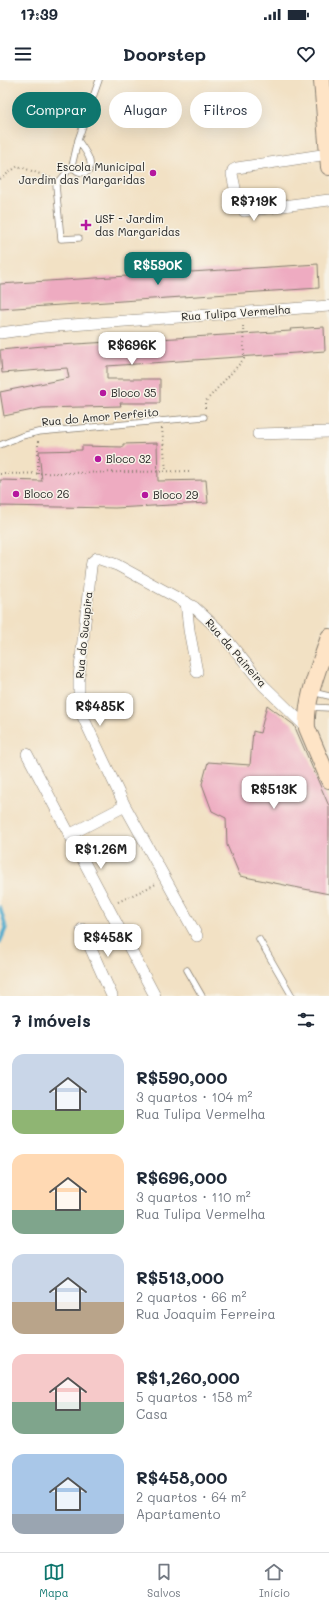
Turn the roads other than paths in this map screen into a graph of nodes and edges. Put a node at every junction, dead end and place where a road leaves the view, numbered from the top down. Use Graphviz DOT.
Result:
graph roads {
  1 [pos="99,80"];
  2 [pos="322,80"];
  3 [pos="78,140"];
  4 [pos="329,160"];
  5 [pos="72,166"];
  6 [pos="329,200"];
  7 [pos="79,238"];
  8 [pos="329,306"];
  9 [pos="0,333"];
  10 [pos="204,417"];
  11 [pos="329,432"];
  12 [pos="258,434"];
  13 [pos="0,444"];
  14 [pos="95,559"];
  15 [pos="186,602"];
  16 [pos="329,637"];
  17 [pos="197,672"];
  18 [pos="329,696"];
  19 [pos="310,700"];
  20 [pos="329,708"];
  21 [pos="307,728"];
  22 [pos="27,754"];
  23 [pos="329,780"];
  24 [pos="125,806"];
  25 [pos="69,835"];
  26 [pos="82,929"];
  27 [pos="196,936"];
  28 [pos="259,939"];
  29 [pos="187,970"];
  30 [pos="112,996"];
  31 [pos="154,996"];
  32 [pos="202,996"];
  33 [pos="292,996"];
  1 -- 3 [label="lane"];
  2 -- 4 [label="street"];
  3 -- 5 [label="lane"];
  3 -- 5 [label="lane"];
  4 -- 6 [label="street"];
  5 -- 7 [label="lane"];
  8 -- 9 [label="street, Rua Tulipa Vermelha"];
  10 -- 13 [label="lane, Rua do Amor Perfeito"];
  11 -- 12 [label="street"];
  14 -- 15 [label="street, Rua da Paineira"];
  14 -- 24 [label="street, Rua do Sucupira"];
  15 -- 17 [label="street"];
  15 -- 21 [label="street, Rua da Paineira"];
  16 -- 19 [label="street"];
  18 -- 19 [label="lane"];
  19 -- 20 [label="lane"];
  19 -- 21 [label="street"];
  21 -- 23 [label="street"];
  22 -- 25 [label="street"];
  24 -- 25 [label="street"];
  24 -- 27 [label="street, Rua do Sucupira"];
  25 -- 31 [label="street"];
  26 -- 30 [label="street"];
  28 -- 33 [label="lane"];
  29 -- 32 [label="lane"];
}
